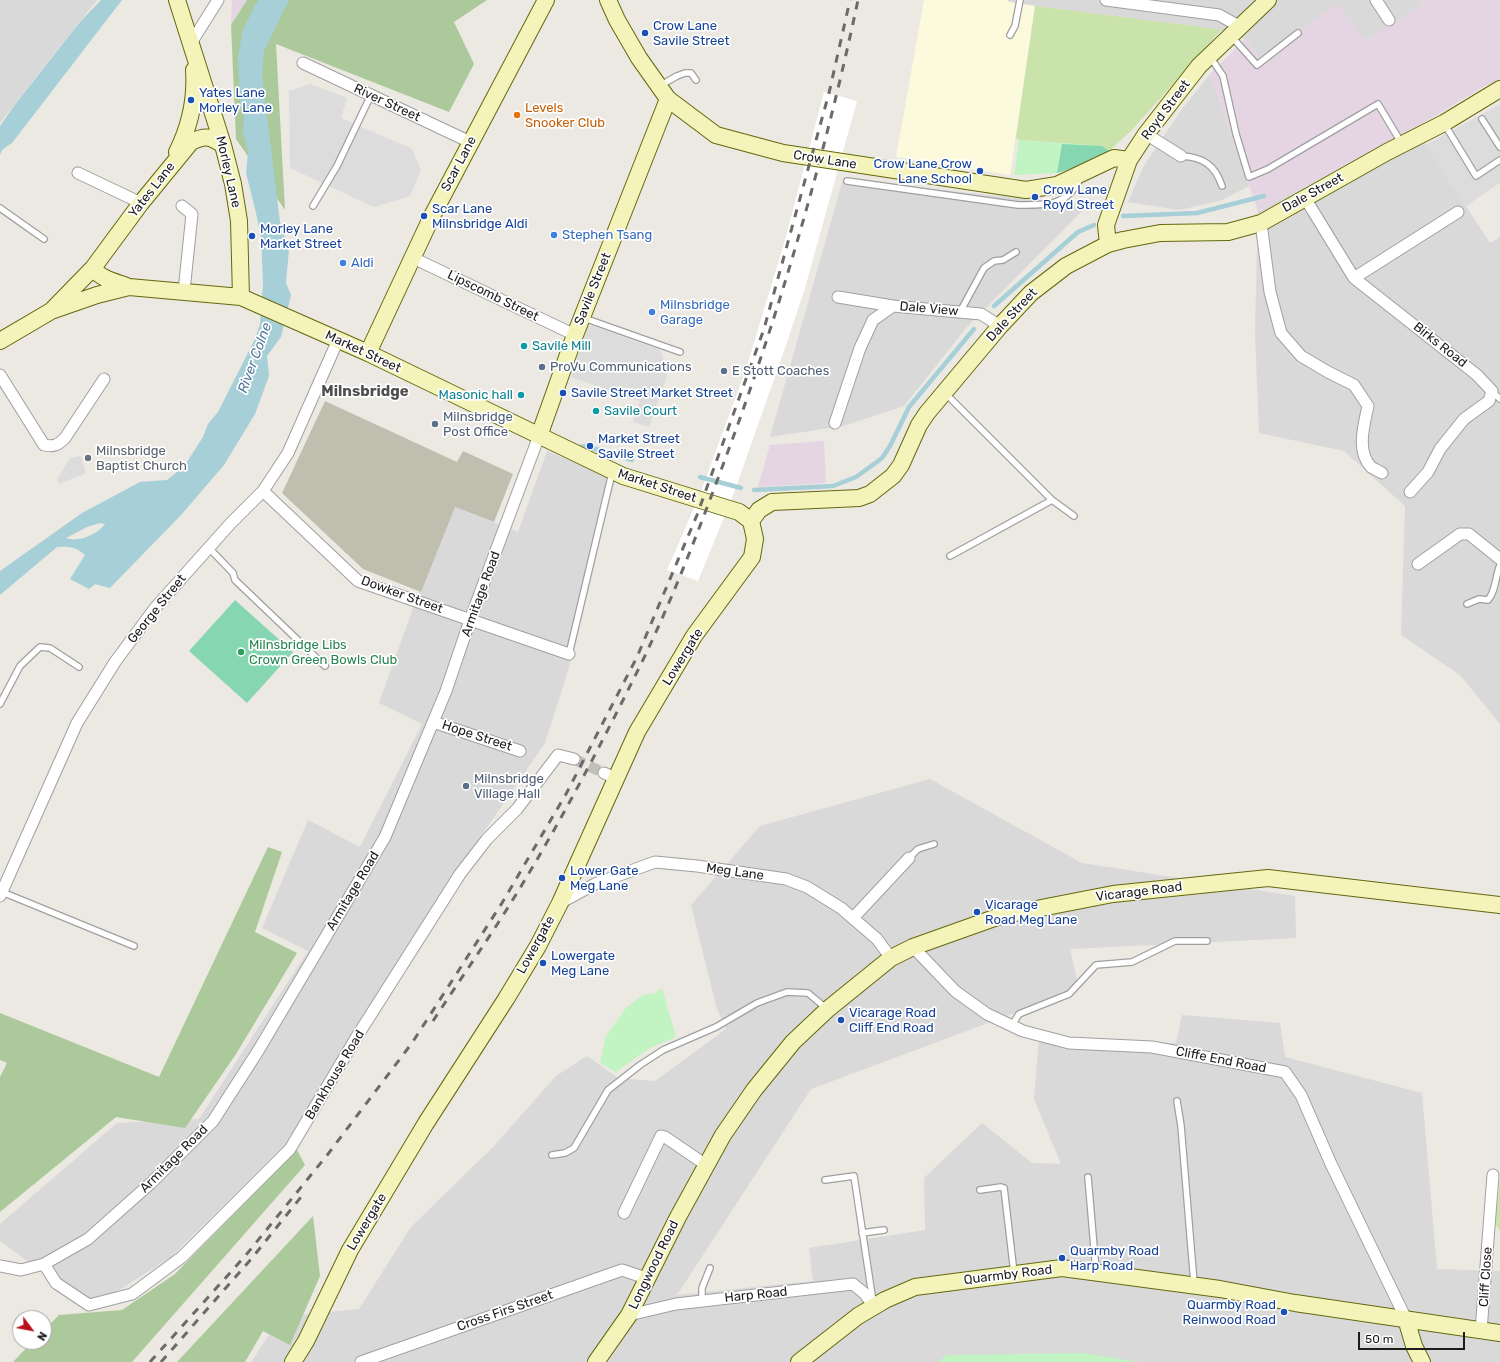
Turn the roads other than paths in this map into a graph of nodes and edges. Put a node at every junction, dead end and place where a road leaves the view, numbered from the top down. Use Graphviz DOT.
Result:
graph roads {
  1 [pos="177,0"];
  2 [pos="218,0"];
  3 [pos="546,0"];
  4 [pos="608,0"];
  5 [pos="1020,0"];
  6 [pos="1106,0"];
  7 [pos="1268,0"];
  8 [pos="1376,0"];
  9 [pos="1389,20"];
  10 [pos="1235,31"];
  11 [pos="1298,33"];
  12 [pos="1010,35"];
  13 [pos="192,46"];
  14 [pos="1209,56"];
  15 [pos="303,63"];
  16 [pos="696,80"];
  17 [pos="1500,89"];
  18 [pos="663,93"];
  19 [pos="371,95"];
  20 [pos="1482,119"];
  21 [pos="1444,123"];
  22 [pos="1146,134"];
  23 [pos="470,142"];
  24 [pos="1402,144"];
  25 [pos="223,145"];
  26 [pos="1500,147"];
  27 [pos="1181,156"];
  28 [pos="1129,160"];
  29 [pos="1500,160"];
  30 [pos="171,165"];
  31 [pos="78,173"];
  32 [pos="1083,173"];
  33 [pos="847,180"];
  34 [pos="1222,186"];
  35 [pos="1305,198"];
  36 [pos="141,203"];
  37 [pos="182,206"];
  38 [pos="313,206"];
  39 [pos="0,208"];
  40 [pos="1458,212"];
  41 [pos="1261,223"];
  42 [pos="44,239"];
  43 [pos="1108,244"];
  44 [pos="1016,252"];
  45 [pos="411,257"];
  46 [pos="93,268"];
  47 [pos="1354,278"];
  48 [pos="129,287"];
  49 [pos="184,291"];
  50 [pos="838,297"];
  51 [pos="244,298"];
  52 [pos="893,306"];
  53 [pos="51,311"];
  54 [pos="960,312"];
  55 [pos="582,317"];
  56 [pos="1000,326"];
  57 [pos="575,336"];
  58 [pos="0,340"];
  59 [pos="338,340"];
  60 [pos="680,352"];
  61 [pos="368,353"];
  62 [pos="0,375"];
  63 [pos="104,379"];
  64 [pos="1492,391"];
  65 [pos="945,393"];
  66 [pos="1500,400"];
  67 [pos="836,423"];
  68 [pos="539,436"];
  69 [pos="612,471"];
  70 [pos="1382,473"];
  71 [pos="263,491"];
  72 [pos="1410,492"];
  73 [pos="1052,500"];
  74 [pos="1074,516"];
  75 [pos="751,521"];
  76 [pos="209,548"];
  77 [pos="950,556"];
  78 [pos="1500,559"];
  79 [pos="1418,564"];
  80 [pos="1500,565"];
  81 [pos="1467,604"];
  82 [pos="470,620"];
  83 [pos="569,654"];
  84 [pos="325,666"];
  85 [pos="79,667"];
  86 [pos="0,704"];
  87 [pos="433,722"];
  88 [pos="520,751"];
  89 [pos="574,759"];
  90 [pos="934,844"];
  91 [pos="909,858"];
  92 [pos="0,895"];
  93 [pos="560,903"];
  94 [pos="1500,905"];
  95 [pos="853,918"];
  96 [pos="1207,941"];
  97 [pos="134,946"];
  98 [pos="913,947"];
  99 [pos="891,958"];
  100 [pos="828,1009"];
  101 [pos="1012,1025"];
  102 [pos="793,1042"];
  103 [pos="1177,1101"];
  104 [pos="552,1156"];
  105 [pos="706,1165"];
  106 [pos="1494,1175"];
  107 [pos="1088,1177"];
  108 [pos="825,1180"];
  109 [pos="980,1190"];
  110 [pos="624,1213"];
  111 [pos="884,1230"];
  112 [pos="862,1233"];
  113 [pos="44,1264"];
  114 [pos="0,1266"];
  115 [pos="710,1268"];
  116 [pos="1096,1273"];
  117 [pos="1014,1274"];
  118 [pos="649,1279"];
  119 [pos="1194,1286"];
  120 [pos="702,1300"];
  121 [pos="874,1306"];
  122 [pos="630,1315"];
  123 [pos="1406,1319"];
  124 [pos="1482,1331"];
  125 [pos="1500,1334"];
  126 [pos="293,1362"];
  127 [pos="361,1362"];
  128 [pos="596,1362"];
  129 [pos="799,1362"];
  130 [pos="1422,1362"];
  1 -- 13 [label="street, Morley Lane"];
  2 -- 13 [label="street"];
  3 -- 23 [label="street, Scar Lane"];
  4 -- 18 [label="street, Crow Lane"];
  5 -- 12 [label="lane"];
  6 -- 10 [label="street"];
  7 -- 10 [label="street, Royd Street"];
  8 -- 9 [label="street"];
  10 -- 11 [label="lane"];
  10 -- 14 [label="street, Royd Street"];
  13 -- 25 [label="street, Morley Lane"];
  13 -- 30 [label="street, Morley Lane"];
  14 -- 22 [label="street, Royd Street"];
  14 -- 24 [label="lane"];
  15 -- 19 [label="street, River Street"];
  16 -- 18 [label="lane"];
  17 -- 21 [label="street, Dale Street"];
  18 -- 32 [label="street, Crow Lane"];
  18 -- 55 [label="street, Savile Street"];
  19 -- 23 [label="street, River Street"];
  19 -- 38 [label="lane"];
  20 -- 26 [label="lane"];
  21 -- 24 [label="street, Dale Street"];
  21 -- 29 [label="lane"];
  22 -- 27 [label="street"];
  22 -- 28 [label="street, Royd Street"];
  23 -- 45 [label="street, Scar Lane"];
  24 -- 35 [label="street, Dale Street"];
  25 -- 30 [label="street, Yates Lane"];
  25 -- 51 [label="street, Morley Lane"];
  27 -- 34 [label="lane"];
  28 -- 32 [label="street, Crow Lane"];
  28 -- 43 [label="street, Royd Street"];
  30 -- 36 [label="street, Yates Lane"];
  31 -- 36 [label="street"];
  32 -- 33 [label="lane"];
  35 -- 41 [label="street, Dale Street"];
  35 -- 47 [label="street, Birks Road"];
  36 -- 46 [label="street, Yates Lane"];
  37 -- 49 [label="street"];
  39 -- 42 [label="lane"];
  40 -- 47 [label="street"];
  41 -- 43 [label="street, Dale Street"];
  41 -- 70 [label="street"];
  43 -- 56 [label="street, Dale Street"];
  44 -- 54 [label="lane"];
  45 -- 57 [label="street, Lipscomb Street"];
  45 -- 61 [label="street, Scar Lane"];
  46 -- 48 [label="street"];
  46 -- 53 [label="street, Market Street"];
  47 -- 64 [label="street, Birks Road"];
  48 -- 49 [label="street, Market Street"];
  48 -- 53 [label="street, Market Street"];
  49 -- 51 [label="street, Market Street"];
  50 -- 52 [label="street"];
  51 -- 59 [label="street, Market Street"];
  52 -- 54 [label="street, Dale View"];
  52 -- 67 [label="street, Dale View"];
  53 -- 58 [label="street, Market Street"];
  54 -- 56 [label="street, Dale View"];
  55 -- 57 [label="street, Savile Street"];
  55 -- 60 [label="lane"];
  56 -- 65 [label="street, Dale Street"];
  57 -- 68 [label="street, Savile Street"];
  59 -- 61 [label="street, Market Street"];
  59 -- 71 [label="street, George Street"];
  61 -- 68 [label="street, Market Street"];
  62 -- 63 [label="street"];
  64 -- 66 [label="lane"];
  64 -- 72 [label="street"];
  65 -- 73 [label="lane"];
  65 -- 75 [label="street, Dale Street"];
  68 -- 69 [label="street, Market Street"];
  68 -- 82 [label="street, Armitage Road"];
  69 -- 75 [label="street, Market Street"];
  69 -- 83 [label="lane"];
  71 -- 76 [label="street, George Street"];
  71 -- 82 [label="street, Dowker Street"];
  73 -- 74 [label="lane"];
  73 -- 77 [label="lane"];
  75 -- 93 [label="street, Lowergate"];
  76 -- 84 [label="lane"];
  76 -- 92 [label="street, George Street"];
  78 -- 79 [label="street"];
  80 -- 81 [label="lane"];
  82 -- 83 [label="street, Dowker Street"];
  82 -- 87 [label="street, Armitage Road"];
  85 -- 86 [label="lane"];
  87 -- 88 [label="street, Hope Street"];
  87 -- 113 [label="street, Armitage Road"];
  89 -- 113 [label="street, Bankhouse Road"];
  90 -- 91 [label="lane"];
  91 -- 95 [label="street"];
  92 -- 97 [label="lane"];
  93 -- 95 [label="street, Meg Lane"];
  93 -- 126 [label="street, Lowergate"];
  94 -- 98 [label="street, Vicarage Road"];
  95 -- 99 [label="street, Meg Lane"];
  96 -- 101 [label="lane"];
  98 -- 99 [label="street, Vicarage Road"];
  98 -- 101 [label="street, Cliffe End Road"];
  99 -- 100 [label="street, Vicarage Road"];
  100 -- 102 [label="street, Vicarage Road"];
  100 -- 104 [label="lane"];
  101 -- 123 [label="street, Cliffe End Road"];
  102 -- 105 [label="street, Longwood Road"];
  103 -- 119 [label="lane"];
  105 -- 110 [label="street"];
  105 -- 118 [label="street, Longwood Road"];
  106 -- 124 [label="street, Cliff Close"];
  107 -- 116 [label="lane"];
  108 -- 112 [label="lane"];
  109 -- 117 [label="lane"];
  111 -- 112 [label="lane"];
  112 -- 121 [label="lane"];
  113 -- 114 [label="street, Armitage Road"];
  115 -- 120 [label="lane"];
  116 -- 117 [label="street, Quarmby Road"];
  116 -- 119 [label="street, Quarmby Road"];
  117 -- 121 [label="street, Quarmby Road"];
  118 -- 122 [label="street, Longwood Road"];
  118 -- 127 [label="street, Cross Firs Street"];
  119 -- 123 [label="street, Quarmby Road"];
  120 -- 121 [label="street, Harp Road"];
  120 -- 122 [label="street, Harp Road"];
  121 -- 129 [label="street, Quarmby Road"];
  122 -- 128 [label="street, Longwood Road"];
  123 -- 124 [label="street, Quarmby Road"];
  123 -- 130 [label="street"];
  124 -- 125 [label="street, Quarmby Road"];
}
